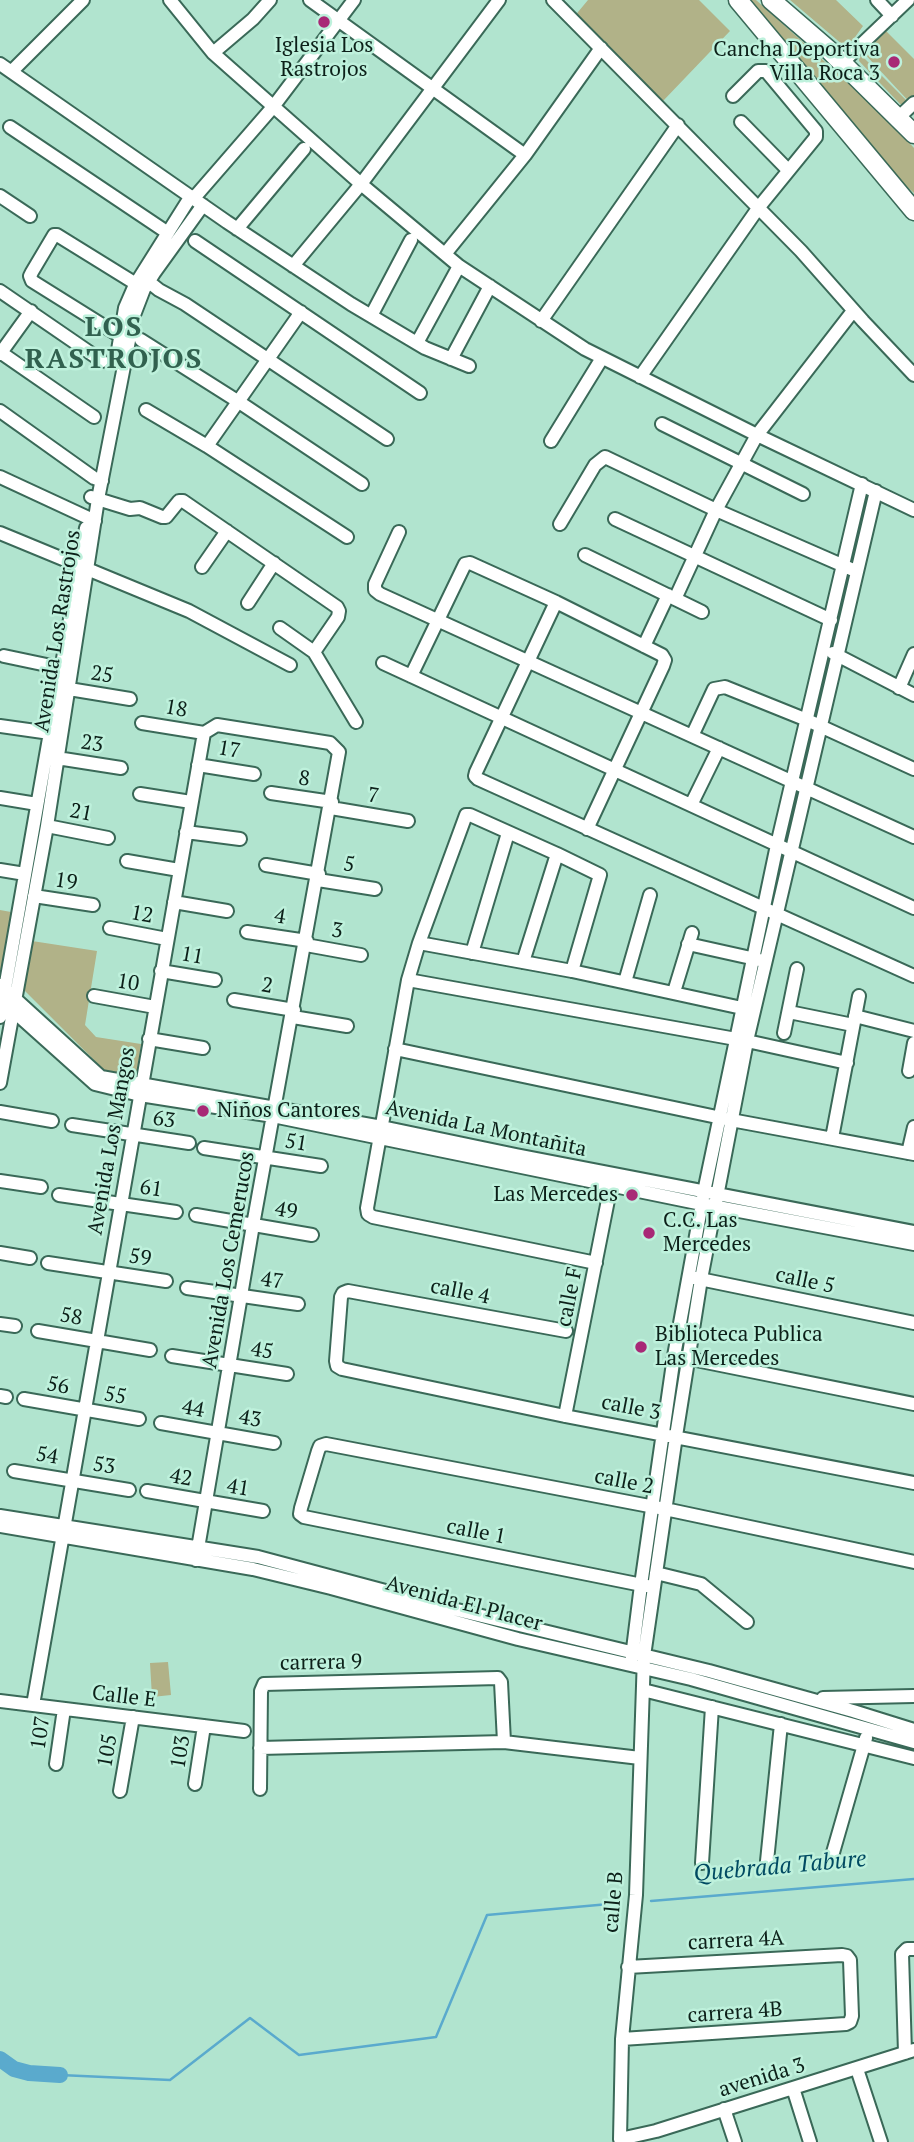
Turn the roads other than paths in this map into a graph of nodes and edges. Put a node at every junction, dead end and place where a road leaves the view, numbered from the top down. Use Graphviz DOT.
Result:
graph roads {
  1 [pos="83,0"];
  2 [pos="170,0"];
  3 [pos="270,0"];
  4 [pos="310,0"];
  5 [pos="354,0"];
  6 [pos="499,0"];
  7 [pos="552,0"];
  8 [pos="738,0"];
  9 [pos="771,0"];
  10 [pos="877,0"];
  11 [pos="908,0"];
  12 [pos="891,16"];
  13 [pos="341,20"];
  14 [pos="601,48"];
  15 [pos="213,53"];
  16 [pos="842,63"];
  17 [pos="0,64"];
  18 [pos="12,71"];
  19 [pos="433,87"];
  20 [pos="733,96"];
  21 [pos="914,103"];
  22 [pos="273,107"];
  23 [pos="741,122"];
  24 [pos="908,122"];
  25 [pos="678,125"];
  26 [pos="10,127"];
  27 [pos="304,149"];
  28 [pos="525,155"];
  29 [pos="788,170"];
  30 [pos="361,184"];
  31 [pos="0,196"];
  32 [pos="196,200"];
  33 [pos="759,207"];
  34 [pos="914,211"];
  35 [pos="30,216"];
  36 [pos="237,229"];
  37 [pos="168,233"];
  38 [pos="411,240"];
  39 [pos="195,241"];
  40 [pos="445,254"];
  41 [pos="293,266"];
  42 [pos="459,266"];
  43 [pos="145,279"];
  44 [pos="490,286"];
  45 [pos="0,291"];
  46 [pos="31,311"];
  47 [pos="853,311"];
  48 [pos="301,312"];
  49 [pos="371,316"];
  50 [pos="541,321"];
  51 [pos="120,336"];
  52 [pos="141,340"];
  53 [pos="417,343"];
  54 [pos="0,353"];
  55 [pos="602,358"];
  56 [pos="451,359"];
  57 [pos="268,360"];
  58 [pos="102,362"];
  59 [pos="469,366"];
  60 [pos="914,375"];
  61 [pos="640,377"];
  62 [pos="420,393"];
  63 [pos="239,402"];
  64 [pos="146,410"];
  65 [pos="0,411"];
  66 [pos="94,417"];
  67 [pos="662,424"];
  68 [pos="757,435"];
  69 [pos="387,439"];
  70 [pos="551,440"];
  71 [pos="207,446"];
  72 [pos="742,463"];
  73 [pos="0,477"];
  74 [pos="98,479"];
  75 [pos="362,484"];
  76 [pos="862,484"];
  77 [pos="876,491"];
  78 [pos="803,494"];
  79 [pos="95,498"];
  80 [pos="914,509"];
  81 [pos="716,510"];
  82 [pos="91,519"];
  83 [pos="615,519"];
  84 [pos="560,524"];
  85 [pos="227,531"];
  86 [pos="400,532"];
  87 [pos="0,533"];
  88 [pos="347,537"];
  89 [pos="585,555"];
  90 [pos="694,556"];
  91 [pos="274,563"];
  92 [pos="84,566"];
  93 [pos="844,566"];
  94 [pos="202,567"];
  95 [pos="858,572"];
  96 [pos="671,597"];
  97 [pos="555,602"];
  98 [pos="248,603"];
  99 [pos="702,612"];
  100 [pos="438,619"];
  101 [pos="831,620"];
  102 [pos="280,628"];
  103 [pos="644,646"];
  104 [pos="823,648"];
  105 [pos="314,652"];
  106 [pos="914,654"];
  107 [pos="4,656"];
  108 [pos="839,656"];
  109 [pos="527,661"];
  110 [pos="383,663"];
  111 [pos="290,665"];
  112 [pos="61,668"];
  113 [pos="411,676"];
  114 [pos="898,688"];
  115 [pos="69,689"];
  116 [pos="914,695"];
  117 [pos="130,699"];
  118 [pos="641,714"];
  119 [pos="500,718"];
  120 [pos="807,720"];
  121 [pos="356,722"];
  122 [pos="142,723"];
  123 [pos="0,726"];
  124 [pos="821,727"];
  125 [pos="50,733"];
  126 [pos="204,733"];
  127 [pos="692,736"];
  128 [pos="719,748"];
  129 [pos="57,758"];
  130 [pos="198,765"];
  131 [pos="121,768"];
  132 [pos="914,769"];
  133 [pos="615,771"];
  134 [pos="254,774"];
  135 [pos="793,780"];
  136 [pos="807,787"];
  137 [pos="271,793"];
  138 [pos="140,794"];
  139 [pos="0,798"];
  140 [pos="191,802"];
  141 [pos="37,804"];
  142 [pos="331,805"];
  143 [pos="691,805"];
  144 [pos="408,821"];
  145 [pos="47,826"];
  146 [pos="587,829"];
  147 [pos="186,832"];
  148 [pos="508,832"];
  149 [pos="914,836"];
  150 [pos="108,838"];
  151 [pos="240,839"];
  152 [pos="777,845"];
  153 [pos="792,852"];
  154 [pos="557,854"];
  155 [pos="127,861"];
  156 [pos="266,865"];
  157 [pos="0,870"];
  158 [pos="179,870"];
  159 [pos="25,874"];
  160 [pos="318,877"];
  161 [pos="375,889"];
  162 [pos="650,895"];
  163 [pos="34,896"];
  164 [pos="174,902"];
  165 [pos="93,905"];
  166 [pos="763,908"];
  167 [pos="914,908"];
  168 [pos="227,911"];
  169 [pos="776,914"];
  170 [pos="110,929"];
  171 [pos="247,932"];
  172 [pos="167,939"];
  173 [pos="306,943"];
  174 [pos="419,943"];
  175 [pos="472,953"];
  176 [pos="361,955"];
  177 [pos="752,958"];
  178 [pos="766,961"];
  179 [pos="523,962"];
  180 [pos="797,969"];
  181 [pos="161,971"];
  182 [pos="572,971"];
  183 [pos="914,976"];
  184 [pos="215,980"];
  185 [pos="408,980"];
  186 [pos="625,982"];
  187 [pos="674,992"];
  188 [pos="94,996"];
  189 [pos="859,996"];
  190 [pos="6,997"];
  191 [pos="234,1000"];
  192 [pos="155,1007"];
  193 [pos="742,1008"];
  194 [pos="789,1012"];
  195 [pos="293,1014"];
  196 [pos="0,1017"];
  197 [pos="854,1020"];
  198 [pos="346,1026"];
  199 [pos="914,1031"];
  200 [pos="784,1033"];
  201 [pos="149,1039"];
  202 [pos="741,1040"];
  203 [pos="914,1043"];
  204 [pos="202,1048"];
  205 [pos="395,1049"];
  206 [pos="847,1063"];
  207 [pos="909,1071"];
  208 [pos="0,1083"];
  209 [pos="141,1090"];
  210 [pos="274,1111"];
  211 [pos="0,1112"];
  212 [pos="725,1119"];
  213 [pos="52,1121"];
  214 [pos="72,1125"];
  215 [pos="914,1127"];
  216 [pos="381,1132"];
  217 [pos="133,1135"];
  218 [pos="832,1138"];
  219 [pos="189,1143"];
  220 [pos="204,1147"];
  221 [pos="911,1154"];
  222 [pos="266,1157"];
  223 [pos="321,1166"];
  224 [pos="0,1181"];
  225 [pos="611,1185"];
  226 [pos="41,1187"];
  227 [pos="58,1195"];
  228 [pos="703,1198"];
  229 [pos="717,1201"];
  230 [pos="121,1204"];
  231 [pos="176,1212"];
  232 [pos="196,1215"];
  233 [pos="253,1225"];
  234 [pos="914,1232"];
  235 [pos="312,1235"];
  236 [pos="914,1244"];
  237 [pos="0,1254"];
  238 [pos="30,1258"];
  239 [pos="48,1263"];
  240 [pos="596,1263"];
  241 [pos="109,1273"];
  242 [pos="695,1278"];
  243 [pos="166,1281"];
  244 [pos="187,1287"];
  245 [pos="242,1296"];
  246 [pos="298,1304"];
  247 [pos="914,1322"];
  248 [pos="0,1324"];
  249 [pos="15,1326"];
  250 [pos="38,1331"];
  251 [pos="566,1331"];
  252 [pos="97,1341"];
  253 [pos="150,1350"];
  254 [pos="172,1356"];
  255 [pos="674,1356"];
  256 [pos="689,1359"];
  257 [pos="231,1365"];
  258 [pos="342,1369"];
  259 [pos="286,1374"];
  260 [pos="24,1399"];
  261 [pos="914,1404"];
  262 [pos="85,1410"];
  263 [pos="565,1416"];
  264 [pos="139,1419"];
  265 [pos="161,1423"];
  266 [pos="219,1433"];
  267 [pos="662,1434"];
  268 [pos="676,1436"];
  269 [pos="274,1443"];
  270 [pos="14,1471"];
  271 [pos="73,1480"];
  272 [pos="914,1483"];
  273 [pos="129,1490"];
  274 [pos="147,1491"];
  275 [pos="207,1502"];
  276 [pos="651,1507"];
  277 [pos="665,1509"];
  278 [pos="263,1511"];
  279 [pos="0,1516"];
  280 [pos="304,1517"];
  281 [pos="0,1526"];
  282 [pos="64,1531"];
  283 [pos="197,1554"];
  284 [pos="914,1562"];
  285 [pos="656,1573"];
  286 [pos="640,1585"];
  287 [pos="654,1588"];
  288 [pos="747,1622"];
  289 [pos="638,1661"];
  290 [pos="643,1690"];
  291 [pos="914,1696"];
  292 [pos="808,1698"];
  293 [pos="0,1701"];
  294 [pos="33,1705"];
  295 [pos="712,1707"];
  296 [pos="64,1709"];
  297 [pos="133,1717"];
  298 [pos="869,1722"];
  299 [pos="781,1724"];
  300 [pos="204,1726"];
  301 [pos="914,1730"];
  302 [pos="244,1731"];
  303 [pos="504,1742"];
  304 [pos="914,1742"];
  305 [pos="864,1744"];
  306 [pos="260,1748"];
  307 [pos="640,1758"];
  308 [pos="914,1758"];
  309 [pos="56,1764"];
  310 [pos="195,1784"];
  311 [pos="260,1789"];
  312 [pos="120,1791"];
  313 [pos="832,1856"];
  314 [pos="767,1861"];
  315 [pos="702,1863"];
  316 [pos="914,1949"];
  317 [pos="628,1966"];
  318 [pos="850,2022"];
  319 [pos="622,2039"];
  320 [pos="909,2051"];
  321 [pos="858,2069"];
  322 [pos="793,2088"];
  323 [pos="724,2109"];
  324 [pos="658,2136"];
  325 [pos="619,2141"];
  326 [pos="735,2142"];
  327 [pos="810,2142"];
  328 [pos="881,2142"];
  1 -- 18 [label="street"];
  2 -- 15 [label="street"];
  3 -- 15 [label="street"];
  4 -- 13 [label="street"];
  5 -- 13 [label="street"];
  6 -- 19 [label="street"];
  7 -- 14 [label="street"];
  8 -- 34 [label="highway"];
  9 -- 16 [label="highway"];
  10 -- 12 [label="street"];
  11 -- 12 [label="street"];
  12 -- 16 [label="street"];
  13 -- 19 [label="street"];
  13 -- 22 [label="street"];
  14 -- 25 [label="street"];
  14 -- 28 [label="street"];
  15 -- 22 [label="street"];
  16 -- 24 [label="highway"];
  17 -- 18 [label="street"];
  18 -- 32 [label="street"];
  19 -- 28 [label="street"];
  19 -- 30 [label="street"];
  20 -- 29 [label="street"];
  21 -- 24 [label="street"];
  22 -- 30 [label="street"];
  22 -- 32 [label="street"];
  23 -- 29 [label="street"];
  25 -- 33 [label="street"];
  25 -- 50 [label="street"];
  26 -- 37 [label="street"];
  27 -- 36 [label="street"];
  28 -- 40 [label="street"];
  29 -- 33 [label="street"];
  30 -- 40 [label="street"];
  30 -- 41 [label="street"];
  31 -- 35 [label="street"];
  32 -- 36 [label="street"];
  32 -- 37 [label="street, Avenida Los Rastrojos"];
  32 -- 43 [label="street, Avenida Los Rastrojos"];
  33 -- 47 [label="street"];
  33 -- 61 [label="street"];
  36 -- 41 [label="street"];
  37 -- 43 [label="street, Avenida Los Rastrojos"];
  38 -- 49 [label="street"];
  39 -- 48 [label="street"];
  40 -- 42 [label="street"];
  41 -- 49 [label="street"];
  42 -- 44 [label="street"];
  42 -- 53 [label="street"];
  43 -- 51 [label="street, Avenida Los Rastrojos"];
  43 -- 51 [label="street"];
  43 -- 57 [label="street"];
  43 -- 74 [label="street, Avenida Los Rastrojos"];
  44 -- 50 [label="street"];
  44 -- 56 [label="street"];
  45 -- 46 [label="street"];
  46 -- 54 [label="street"];
  46 -- 58 [label="street"];
  47 -- 60 [label="street"];
  47 -- 68 [label="street"];
  48 -- 57 [label="street"];
  48 -- 62 [label="street"];
  49 -- 53 [label="street"];
  50 -- 55 [label="street"];
  51 -- 74 [label="street, Avenida Los Rastrojos"];
  52 -- 63 [label="street"];
  53 -- 56 [label="street"];
  54 -- 66 [label="street"];
  55 -- 61 [label="street"];
  55 -- 70 [label="street"];
  56 -- 59 [label="street"];
  57 -- 63 [label="street"];
  57 -- 69 [label="street"];
  61 -- 68 [label="street"];
  63 -- 71 [label="street"];
  63 -- 75 [label="street"];
  64 -- 71 [label="street"];
  65 -- 74 [label="street"];
  67 -- 72 [label="street"];
  68 -- 72 [label="street"];
  68 -- 76 [label="street"];
  71 -- 88 [label="street"];
  72 -- 78 [label="street"];
  72 -- 81 [label="street"];
  73 -- 82 [label="street"];
  74 -- 79 [label="street, Avenida Los Rastrojos"];
  76 -- 77 [label="street"];
  76 -- 93 [label="street"];
  77 -- 80 [label="street"];
  77 -- 95 [label="street"];
  79 -- 82 [label="street, Avenida Los Rastrojos"];
  79 -- 85 [label="street"];
  81 -- 84 [label="street"];
  81 -- 90 [label="street"];
  81 -- 93 [label="street"];
  82 -- 92 [label="street, Avenida Los Rastrojos"];
  83 -- 90 [label="street"];
  85 -- 91 [label="street"];
  85 -- 94 [label="street"];
  86 -- 100 [label="street"];
  87 -- 92 [label="street"];
  89 -- 96 [label="street"];
  90 -- 96 [label="street"];
  90 -- 101 [label="street"];
  91 -- 98 [label="street"];
  91 -- 105 [label="street"];
  92 -- 111 [label="street"];
  92 -- 112 [label="street, Avenida Los Rastrojos"];
  92 -- 115 [label="street, Avenida Los Rastrojos"];
  93 -- 95 [label="street"];
  93 -- 101 [label="street"];
  95 -- 108 [label="street"];
  96 -- 99 [label="street"];
  96 -- 103 [label="street"];
  97 -- 100 [label="street"];
  97 -- 103 [label="street"];
  97 -- 109 [label="street"];
  100 -- 109 [label="street"];
  100 -- 113 [label="street"];
  101 -- 104 [label="street"];
  102 -- 105 [label="street"];
  103 -- 118 [label="street"];
  104 -- 108 [label="street"];
  104 -- 120 [label="street"];
  105 -- 121 [label="street"];
  106 -- 114 [label="street"];
  107 -- 112 [label="street"];
  108 -- 114 [label="street"];
  108 -- 124 [label="street"];
  109 -- 118 [label="street"];
  109 -- 119 [label="street"];
  110 -- 113 [label="street"];
  112 -- 125 [label="street, Avenida Los Rastrojos"];
  113 -- 119 [label="street"];
  114 -- 116 [label="street"];
  115 -- 117 [label="street, 25"];
  115 -- 129 [label="street, Avenida Los Rastrojos"];
  118 -- 127 [label="street"];
  118 -- 133 [label="street"];
  119 -- 133 [label="street"];
  119 -- 146 [label="street"];
  120 -- 124 [label="street"];
  120 -- 127 [label="street"];
  120 -- 135 [label="street"];
  122 -- 126 [label="street, 18"];
  123 -- 125 [label="street"];
  124 -- 132 [label="street"];
  124 -- 136 [label="street"];
  125 -- 141 [label="street, Avenida Los Rastrojos"];
  126 -- 130 [label="street, Avenida Los Mangos"];
  126 -- 142 [label="street, Avenida Los Cemerucos"];
  127 -- 128 [label="street"];
  128 -- 135 [label="street"];
  128 -- 143 [label="street"];
  129 -- 131 [label="street, 23"];
  129 -- 145 [label="street, Avenida Los Rastrojos"];
  130 -- 134 [label="street, 17"];
  130 -- 140 [label="street, Avenida Los Mangos"];
  133 -- 143 [label="street"];
  133 -- 146 [label="street"];
  135 -- 136 [label="street"];
  135 -- 152 [label="street"];
  136 -- 149 [label="street"];
  136 -- 153 [label="street"];
  137 -- 142 [label="street, 8"];
  138 -- 140 [label="street"];
  139 -- 141 [label="street"];
  140 -- 147 [label="street, Avenida Los Mangos"];
  141 -- 159 [label="street, Avenida Los Rastrojos"];
  142 -- 144 [label="street, 7"];
  142 -- 160 [label="street, Avenida Los Cemerucos"];
  143 -- 152 [label="street"];
  145 -- 150 [label="street, 21"];
  145 -- 163 [label="street, Avenida Los Rastrojos"];
  146 -- 166 [label="street"];
  147 -- 151 [label="street"];
  147 -- 158 [label="street, Avenida Los Mangos"];
  148 -- 154 [label="street"];
  148 -- 174 [label="street"];
  148 -- 175 [label="street"];
  152 -- 153 [label="street"];
  152 -- 166 [label="street"];
  153 -- 167 [label="street"];
  153 -- 169 [label="street"];
  154 -- 179 [label="street"];
  154 -- 182 [label="street"];
  155 -- 158 [label="street"];
  156 -- 160 [label="street, 5"];
  157 -- 159 [label="street"];
  158 -- 164 [label="street, Avenida Los Mangos"];
  159 -- 190 [label="street, Avenida Los Rastrojos"];
  160 -- 161 [label="street, 5"];
  160 -- 173 [label="street, Avenida Los Cemerucos"];
  162 -- 186 [label="street"];
  163 -- 165 [label="street, 19"];
  163 -- 190 [label="street, Avenida Los Rastrojos"];
  164 -- 168 [label="street"];
  164 -- 172 [label="street, Avenida Los Mangos"];
  166 -- 169 [label="street"];
  166 -- 177 [label="street"];
  169 -- 178 [label="street"];
  169 -- 183 [label="street"];
  170 -- 172 [label="street, 12"];
  171 -- 173 [label="street, 4"];
  172 -- 181 [label="street, Avenida Los Mangos"];
  173 -- 176 [label="street, 3"];
  173 -- 195 [label="street, Avenida Los Cemerucos"];
  174 -- 175 [label="street"];
  174 -- 185 [label="street"];
  175 -- 179 [label="street"];
  177 -- 178 [label="street"];
  177 -- 187 [label="street"];
  177 -- 193 [label="street"];
  178 -- 202 [label="street"];
  179 -- 182 [label="street"];
  180 -- 194 [label="street"];
  181 -- 184 [label="street, 11"];
  181 -- 192 [label="street, Avenida Los Mangos"];
  182 -- 186 [label="street"];
  185 -- 202 [label="street"];
  185 -- 205 [label="street"];
  186 -- 187 [label="street"];
  187 -- 193 [label="street"];
  188 -- 192 [label="street, 10"];
  189 -- 197 [label="street"];
  190 -- 196 [label="street, Avenida Los Rastrojos"];
  190 -- 208 [label="street, Avenida Los Rastrojos"];
  190 -- 209 [label="street, Avenida La Montañita"];
  191 -- 195 [label="street, 2"];
  192 -- 201 [label="street, Avenida Los Mangos"];
  193 -- 202 [label="street"];
  194 -- 197 [label="street"];
  194 -- 200 [label="street"];
  195 -- 198 [label="street, 2"];
  195 -- 210 [label="street, Avenida Los Cemerucos"];
  197 -- 199 [label="street"];
  197 -- 206 [label="street"];
  201 -- 204 [label="street"];
  201 -- 209 [label="street, Avenida Los Mangos"];
  202 -- 206 [label="street"];
  202 -- 212 [label="street"];
  203 -- 207 [label="street"];
  205 -- 212 [label="street"];
  205 -- 216 [label="street"];
  206 -- 218 [label="street"];
  209 -- 210 [label="street, Avenida La Montañita"];
  209 -- 217 [label="street, Avenida Los Mangos"];
  210 -- 216 [label="street, Avenida La Montañita"];
  210 -- 222 [label="street, Avenida Los Cemerucos"];
  211 -- 213 [label="street"];
  212 -- 218 [label="street"];
  212 -- 228 [label="street"];
  212 -- 229 [label="street"];
  214 -- 217 [label="street, 63"];
  215 -- 221 [label="street"];
  216 -- 225 [label="street, Avenida La Montañita"];
  216 -- 228 [label="street, Avenida La Montañita"];
  216 -- 240 [label="street"];
  217 -- 219 [label="street, 63"];
  217 -- 230 [label="street, Avenida Los Mangos"];
  218 -- 221 [label="street"];
  220 -- 222 [label="street, 51"];
  222 -- 223 [label="street, 51"];
  222 -- 233 [label="street, Avenida Los Cemerucos"];
  224 -- 226 [label="street"];
  225 -- 228 [label="street, Avenida La Montañita"];
  225 -- 240 [label="street, calle F"];
  227 -- 230 [label="street, 61"];
  228 -- 229 [label="street, Avenida La Montañita"];
  228 -- 242 [label="street"];
  229 -- 234 [label="street, Avenida La Montañita"];
  229 -- 236 [label="street, Avenida La Montañita"];
  229 -- 242 [label="street"];
  230 -- 231 [label="street, 61"];
  230 -- 241 [label="street, Avenida Los Mangos"];
  232 -- 233 [label="street, 49"];
  233 -- 235 [label="street, 49"];
  233 -- 245 [label="street, Avenida Los Cemerucos"];
  237 -- 238 [label="street"];
  239 -- 241 [label="street, 59"];
  240 -- 263 [label="street, calle F"];
  241 -- 243 [label="street, 59"];
  241 -- 252 [label="street, Avenida Los Mangos"];
  242 -- 247 [label="street, calle 5"];
  242 -- 255 [label="street"];
  242 -- 256 [label="street"];
  244 -- 245 [label="street, 47"];
  245 -- 246 [label="street, 47"];
  245 -- 257 [label="street, Avenida Los Cemerucos"];
  248 -- 249 [label="street"];
  250 -- 252 [label="street, 58"];
  251 -- 258 [label="street, calle 4"];
  252 -- 253 [label="street, 58"];
  252 -- 262 [label="street, Avenida Los Mangos"];
  254 -- 257 [label="street, 45"];
  255 -- 256 [label="street"];
  255 -- 267 [label="street"];
  256 -- 261 [label="street"];
  256 -- 268 [label="street"];
  257 -- 259 [label="street, 45"];
  257 -- 266 [label="street, Avenida Los Cemerucos"];
  258 -- 263 [label="street, calle 3"];
  260 -- 262 [label="street, 56"];
  262 -- 264 [label="street, 55"];
  262 -- 271 [label="street, Avenida Los Mangos"];
  263 -- 267 [label="street, calle 3"];
  265 -- 266 [label="street, 44"];
  266 -- 269 [label="street, 43"];
  266 -- 275 [label="street, Avenida Los Cemerucos"];
  267 -- 268 [label="street, calle 3"];
  267 -- 276 [label="street"];
  268 -- 272 [label="street, calle 3"];
  268 -- 277 [label="street"];
  270 -- 271 [label="street, 54"];
  271 -- 273 [label="street, 53"];
  271 -- 282 [label="street, Avenida Los Mangos"];
  274 -- 275 [label="street, 42"];
  275 -- 278 [label="street, 41"];
  275 -- 283 [label="street, Avenida Los Cemerucos"];
  276 -- 277 [label="street, calle 2"];
  276 -- 280 [label="street, calle 2"];
  276 -- 286 [label="street"];
  277 -- 284 [label="street, calle 2"];
  277 -- 285 [label="street"];
  279 -- 282 [label="street, Avenida El Placer"];
  280 -- 286 [label="street, calle 1"];
  281 -- 282 [label="street, Avenida El Placer"];
  282 -- 283 [label="street, Avenida El Placer"];
  282 -- 294 [label="street, Avenida Los Mangos"];
  283 -- 289 [label="street, Avenida El Placer"];
  285 -- 287 [label="street"];
  285 -- 288 [label="street"];
  286 -- 287 [label="street, calle 1"];
  286 -- 289 [label="street"];
  287 -- 289 [label="street"];
  289 -- 290 [label="street, calle B"];
  289 -- 292 [label="street, Avenida El Placer"];
  289 -- 298 [label="street, Avenida El Placer"];
  290 -- 295 [label="street"];
  290 -- 307 [label="street, calle B"];
  291 -- 292 [label="street"];
  292 -- 298 [label="street, Avenida El Placer"];
  293 -- 294 [label="street, Calle E"];
  294 -- 296 [label="street, Calle E"];
  295 -- 299 [label="street"];
  295 -- 315 [label="street"];
  296 -- 297 [label="street, Calle E"];
  296 -- 309 [label="street, 107"];
  297 -- 300 [label="street, Calle E"];
  297 -- 312 [label="street, 105"];
  298 -- 301 [label="street, Avenida El Placer"];
  298 -- 304 [label="street, Avenida El Placer"];
  298 -- 305 [label="street"];
  299 -- 305 [label="street"];
  299 -- 314 [label="street"];
  300 -- 302 [label="street, Calle E"];
  300 -- 310 [label="street, 103"];
  303 -- 306 [label="street"];
  303 -- 306 [label="street, carrera 9"];
  303 -- 307 [label="street"];
  305 -- 308 [label="street"];
  305 -- 313 [label="street"];
  306 -- 311 [label="street"];
  307 -- 317 [label="street, calle B"];
  316 -- 320 [label="street"];
  317 -- 318 [label="street, carrera 4A"];
  317 -- 319 [label="street, calle B"];
  318 -- 319 [label="street, carrera 4B"];
  319 -- 325 [label="street, calle B"];
  320 -- 321 [label="street, avenida 3"];
  321 -- 322 [label="street, avenida 3"];
  321 -- 328 [label="street"];
  322 -- 323 [label="street, avenida 3"];
  322 -- 327 [label="street"];
  323 -- 324 [label="street, avenida 3"];
  323 -- 326 [label="street"];
  324 -- 325 [label="street, avenida 3"];
}
